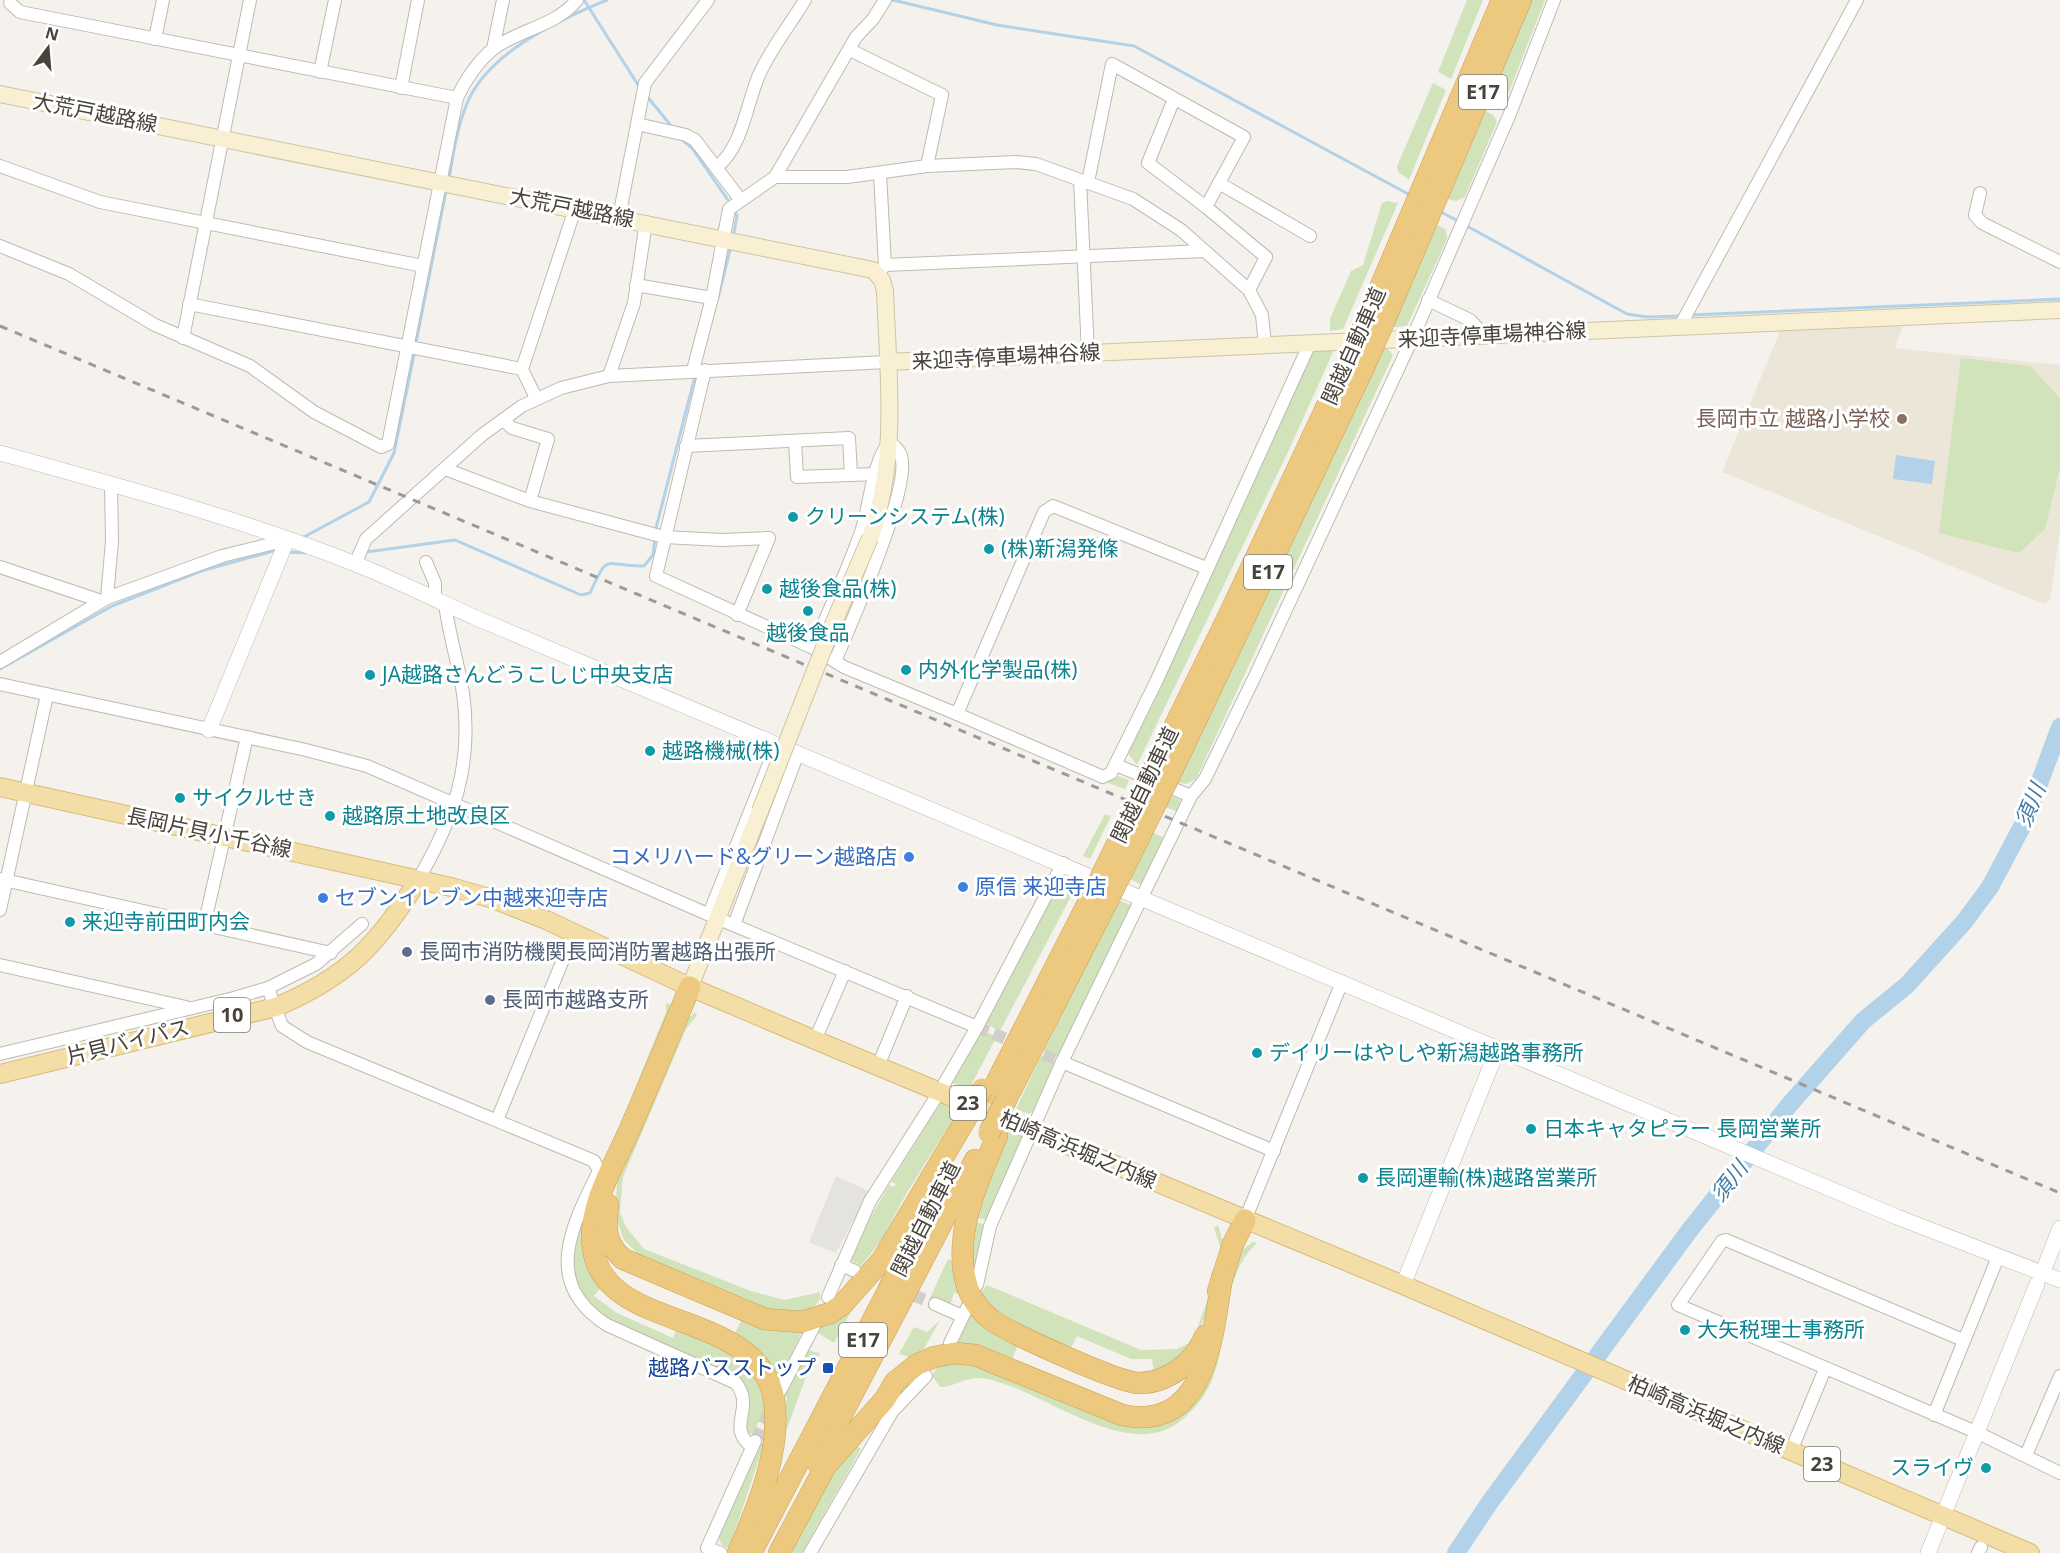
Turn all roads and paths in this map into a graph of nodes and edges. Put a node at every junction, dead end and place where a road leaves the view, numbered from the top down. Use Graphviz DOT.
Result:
graph roads {
  1 [pos="163,0"];
  2 [pos="250,0"];
  3 [pos="335,0"];
  4 [pos="418,0"];
  5 [pos="502,0"];
  6 [pos="577,0"];
  7 [pos="708,0"];
  8 [pos="805,0"];
  9 [pos="885,0"];
  10 [pos="1502,0"];
  11 [pos="1521,0"];
  12 [pos="1554,0"];
  13 [pos="1857,0"];
  14 [pos="8,4"];
  15 [pos="155,39"];
  16 [pos="492,49"];
  17 [pos="850,50"];
  18 [pos="238,55"];
  19 [pos="320,72"];
  20 [pos="401,88"];
  21 [pos="0,94"];
  22 [pos="457,98"];
  23 [pos="1174,99"];
  24 [pos="637,124"];
  25 [pos="221,138"];
  26 [pos="0,166"];
  27 [pos="927,166"];
  28 [pos="717,167"];
  29 [pos="880,174"];
  30 [pos="775,177"];
  31 [pos="1437,180"];
  32 [pos="1084,181"];
  33 [pos="440,182"];
  34 [pos="1219,183"];
  35 [pos="1980,193"];
  36 [pos="740,199"];
  37 [pos="1206,207"];
  38 [pos="575,209"];
  39 [pos="619,217"];
  40 [pos="205,222"];
  41 [pos="646,222"];
  42 [pos="1310,236"];
  43 [pos="724,238"];
  44 [pos="0,246"];
  45 [pos="1204,251"];
  46 [pos="1083,256"];
  47 [pos="2060,262"];
  48 [pos="423,266"];
  49 [pos="881,269"];
  50 [pos="636,285"];
  51 [pos="1248,290"];
  52 [pos="712,298"];
  53 [pos="1428,300"];
  54 [pos="189,303"];
  55 [pos="2060,310"];
  56 [pos="1680,326"];
  57 [pos="1483,334"];
  58 [pos="183,338"];
  59 [pos="1412,339"];
  60 [pos="1310,343"];
  61 [pos="1265,345"];
  62 [pos="407,346"];
  63 [pos="1088,353"];
  64 [pos="887,362"];
  65 [pos="522,369"];
  66 [pos="699,370"];
  67 [pos="609,376"];
  68 [pos="536,398"];
  69 [pos="503,420"];
  70 [pos="795,441"];
  71 [pos="890,441"];
  72 [pos="686,446"];
  73 [pos="0,453"];
  74 [pos="445,469"];
  75 [pos="876,474"];
  76 [pos="851,475"];
  77 [pos="111,484"];
  78 [pos="530,501"];
  79 [pos="663,537"];
  80 [pos="289,540"];
  81 [pos="426,562"];
  82 [pos="355,564"];
  83 [pos="0,567"];
  84 [pos="1206,568"];
  85 [pos="104,599"];
  86 [pos="440,602"];
  87 [pos="737,615"];
  88 [pos="813,648"];
  89 [pos="835,661"];
  90 [pos="0,662"];
  91 [pos="0,684"];
  92 [pos="47,694"];
  93 [pos="957,714"];
  94 [pos="209,730"];
  95 [pos="247,737"];
  96 [pos="777,744"];
  97 [pos="798,753"];
  98 [pos="1116,765"];
  99 [pos="0,788"];
  100 [pos="25,793"];
  101 [pos="1191,796"];
  102 [pos="455,804"];
  103 [pos="223,836"];
  104 [pos="1063,863"];
  105 [pos="3,880"];
  106 [pos="418,880"];
  107 [pos="1100,898"];
  108 [pos="1142,898"];
  109 [pos="0,910"];
  110 [pos="721,919"];
  111 [pos="362,924"];
  112 [pos="204,926"];
  113 [pos="574,933"];
  114 [pos="331,952"];
  115 [pos="0,965"];
  116 [pos="845,971"];
  117 [pos="1342,982"];
  118 [pos="690,987"];
  119 [pos="268,988"];
  120 [pos="908,996"];
  121 [pos="276,1007"];
  122 [pos="189,1008"];
  123 [pos="977,1027"];
  124 [pos="815,1040"];
  125 [pos="1498,1048"];
  126 [pos="0,1054"];
  127 [pos="1062,1062"];
  128 [pos="878,1066"];
  129 [pos="0,1074"];
  130 [pos="940,1091"];
  131 [pos="998,1096"];
  132 [pos="497,1120"];
  133 [pos="631,1127"];
  134 [pos="981,1129"];
  135 [pos="1032,1131"];
  136 [pos="1274,1151"];
  137 [pos="1245,1220"];
  138 [pos="2060,1228"];
  139 [pos="1998,1257"];
  140 [pos="2046,1264"];
  141 [pos="841,1265"];
  142 [pos="855,1271"];
  143 [pos="1222,1277"];
  144 [pos="2060,1280"];
  145 [pos="2037,1284"];
  146 [pos="977,1285"];
  147 [pos="1402,1285"];
  148 [pos="828,1297"];
  149 [pos="935,1304"];
  150 [pos="814,1326"];
  151 [pos="1963,1340"];
  152 [pos="950,1343"];
  153 [pos="1825,1369"];
  154 [pos="926,1376"];
  155 [pos="2059,1380"];
  156 [pos="780,1391"];
  157 [pos="1934,1415"];
  158 [pos="1976,1432"];
  159 [pos="1791,1451"];
  160 [pos="2026,1455"];
  161 [pos="2060,1473"];
  162 [pos="1943,1516"];
  163 [pos="721,1553"];
  164 [pos="738,1553"];
  165 [pos="751,1553"];
  166 [pos="770,1553"];
  167 [pos="779,1553"];
  168 [pos="810,1553"];
  169 [pos="1928,1553"];
  170 [pos="2030,1553"];
  1 -- 15 [label="street"];
  2 -- 18 [label="street"];
  3 -- 19 [label="street"];
  4 -- 20 [label="street"];
  5 -- 16 [label="street"];
  6 -- 16 [label="street"];
  7 -- 24 [label="street"];
  8 -- 28 [label="street"];
  9 -- 17 [label="street"];
  10 -- 31 [label="highway, 関越自動車道 / E17"];
  11 -- 31 [label="highway, 関越自動車道 / E17"];
  12 -- 53 [label="street"];
  13 -- 56 [label="street"];
  14 -- 15 [label="street"];
  15 -- 18 [label="street"];
  16 -- 22 [label="street"];
  17 -- 27 [label="street"];
  17 -- 30 [label="street"];
  18 -- 19 [label="street"];
  18 -- 25 [label="street"];
  19 -- 20 [label="street"];
  20 -- 22 [label="street"];
  21 -- 25 [label="main road, 大荒戸越路線"];
  22 -- 33 [label="street"];
  23 -- 32 [label="street"];
  23 -- 34 [label="street"];
  23 -- 37 [label="street"];
  24 -- 28 [label="street"];
  24 -- 39 [label="street"];
  25 -- 33 [label="main road, 大荒戸越路線"];
  25 -- 40 [label="street"];
  26 -- 40 [label="street"];
  27 -- 29 [label="street"];
  27 -- 32 [label="street"];
  28 -- 36 [label="street"];
  29 -- 30 [label="street"];
  29 -- 49 [label="street"];
  30 -- 36 [label="street"];
  31 -- 107 [label="highway, 関越自動車道 / E17, bridge"];
  32 -- 45 [label="street"];
  32 -- 46 [label="street"];
  33 -- 38 [label="main road, 大荒戸越路線"];
  33 -- 48 [label="street"];
  34 -- 37 [label="street"];
  34 -- 42 [label="street"];
  35 -- 47 [label="street"];
  36 -- 43 [label="street"];
  37 -- 51 [label="street"];
  38 -- 39 [label="main road, 大荒戸越路線"];
  38 -- 65 [label="street"];
  39 -- 41 [label="main road, 大荒戸越路線"];
  40 -- 48 [label="street"];
  40 -- 54 [label="street"];
  41 -- 43 [label="main road, 大荒戸越路線"];
  41 -- 50 [label="street"];
  43 -- 49 [label="main road, 大荒戸越路線"];
  43 -- 52 [label="street"];
  44 -- 58 [label="street"];
  45 -- 46 [label="street"];
  45 -- 51 [label="street"];
  46 -- 49 [label="street"];
  46 -- 63 [label="street"];
  48 -- 62 [label="street"];
  49 -- 64 [label="main road"];
  50 -- 52 [label="street"];
  50 -- 67 [label="street"];
  51 -- 61 [label="street"];
  52 -- 66 [label="street"];
  53 -- 57 [label="street"];
  53 -- 59 [label="street"];
  54 -- 58 [label="street"];
  54 -- 62 [label="street"];
  55 -- 56 [label="main road, 来迎寺停車場神谷線"];
  56 -- 57 [label="main road, 来迎寺停車場神谷線"];
  57 -- 59 [label="main road, 来迎寺停車場神谷線"];
  58 -- 62 [label="street"];
  59 -- 60 [label="main road, 来迎寺停車場神谷線"];
  59 -- 101 [label="street"];
  60 -- 61 [label="main road, 来迎寺停車場神谷線"];
  60 -- 84 [label="street"];
  61 -- 63 [label="main road, 来迎寺停車場神谷線"];
  62 -- 65 [label="street"];
  63 -- 64 [label="main road, 来迎寺停車場神谷線"];
  64 -- 66 [label="street"];
  64 -- 71 [label="main road"];
  65 -- 68 [label="street"];
  66 -- 67 [label="street"];
  66 -- 72 [label="street"];
  67 -- 68 [label="street"];
  68 -- 69 [label="street"];
  69 -- 74 [label="street"];
  69 -- 78 [label="street"];
  70 -- 72 [label="street"];
  70 -- 76 [label="street"];
  70 -- 76 [label="street"];
  71 -- 75 [label="street"];
  71 -- 89 [label="street"];
  71 -- 110 [label="main road, bridge"];
  72 -- 79 [label="street"];
  73 -- 77 [label="street"];
  74 -- 78 [label="street"];
  74 -- 82 [label="street"];
  75 -- 76 [label="street"];
  75 -- 88 [label="street"];
  77 -- 80 [label="street"];
  77 -- 85 [label="street"];
  78 -- 79 [label="street"];
  79 -- 87 [label="street"];
  79 -- 87 [label="street"];
  80 -- 82 [label="street"];
  80 -- 85 [label="street"];
  80 -- 94 [label="street"];
  81 -- 86 [label="street"];
  82 -- 86 [label="street"];
  83 -- 85 [label="street"];
  84 -- 93 [label="street"];
  84 -- 98 [label="street"];
  85 -- 90 [label="street"];
  86 -- 96 [label="street"];
  86 -- 102 [label="street"];
  87 -- 88 [label="street"];
  88 -- 89 [label="street"];
  89 -- 93 [label="street"];
  91 -- 92 [label="street"];
  92 -- 94 [label="street"];
  92 -- 100 [label="street"];
  93 -- 98 [label="street"];
  94 -- 95 [label="street"];
  95 -- 102 [label="street"];
  95 -- 103 [label="street"];
  96 -- 97 [label="street"];
  96 -- 110 [label="street"];
  97 -- 104 [label="street"];
  97 -- 110 [label="street"];
  98 -- 101 [label="street"];
  99 -- 100 [label="main road, 長岡片貝小千谷線"];
  100 -- 103 [label="main road, 長岡片貝小千谷線"];
  100 -- 105 [label="street"];
  101 -- 108 [label="street"];
  102 -- 106 [label="street"];
  102 -- 110 [label="street"];
  103 -- 106 [label="main road, 長岡片貝小千谷線"];
  103 -- 112 [label="street"];
  104 -- 108 [label="street"];
  104 -- 123 [label="street"];
  105 -- 109 [label="street"];
  105 -- 112 [label="street"];
  106 -- 113 [label="main road, 柏崎高浜堀之内線 / 23"];
  106 -- 121 [label="main road, 片貝バイパス / 10"];
  107 -- 131 [label="highway, 関越自動車道"];
  107 -- 131 [label="highway, 関越自動車道"];
  108 -- 117 [label="street"];
  108 -- 127 [label="street"];
  110 -- 116 [label="street"];
  110 -- 118 [label="main road"];
  111 -- 114 [label="street"];
  112 -- 114 [label="street"];
  113 -- 118 [label="main road, 柏崎高浜堀之内線 / 23"];
  113 -- 132 [label="street"];
  114 -- 119 [label="street"];
  115 -- 122 [label="street"];
  116 -- 120 [label="street"];
  116 -- 124 [label="street"];
  117 -- 125 [label="street"];
  117 -- 136 [label="street"];
  118 -- 124 [label="main road, 柏崎高浜堀之内線 / 23"];
  118 -- 133 [label="highway"];
  119 -- 121 [label="street"];
  119 -- 122 [label="street"];
  120 -- 123 [label="street"];
  120 -- 128 [label="street"];
  121 -- 129 [label="main road, 片貝バイパス / 10"];
  121 -- 132 [label="street"];
  122 -- 126 [label="street"];
  123 -- 130 [label="street"];
  124 -- 128 [label="main road, 柏崎高浜堀之内線 / 23"];
  125 -- 139 [label="street"];
  125 -- 147 [label="street"];
  127 -- 135 [label="street"];
  127 -- 136 [label="street"];
  128 -- 130 [label="main road, 柏崎高浜堀之内線 / 23"];
  130 -- 135 [label="main road, 柏崎高浜堀之内線 / 23"];
  130 -- 141 [label="street"];
  131 -- 134 [label="highway"];
  131 -- 134 [label="highway, bridge"];
  132 -- 163 [label="street"];
  133 -- 134 [label="highway"];
  133 -- 164 [label="highway"];
  134 -- 143 [label="highway"];
  134 -- 165 [label="highway, 関越自動車道 / E17"];
  134 -- 166 [label="highway, 関越自動車道 / E17"];
  135 -- 137 [label="main road, 柏崎高浜堀之内線 / 23"];
  135 -- 146 [label="street"];
  136 -- 137 [label="street"];
  137 -- 143 [label="highway"];
  137 -- 147 [label="main road, 柏崎高浜堀之内線 / 23"];
  138 -- 140 [label="street"];
  139 -- 144 [label="street"];
  139 -- 151 [label="street"];
  141 -- 142 [label="street"];
  141 -- 148 [label="street"];
  143 -- 167 [label="highway"];
  145 -- 158 [label="street"];
  147 -- 159 [label="main road, 柏崎高浜堀之内線 / 23"];
  149 -- 152 [label="street"];
  150 -- 156 [label="street"];
  151 -- 153 [label="street"];
  151 -- 157 [label="street"];
  153 -- 157 [label="street"];
  153 -- 159 [label="street"];
  154 -- 168 [label="street"];
  155 -- 160 [label="street"];
  157 -- 158 [label="street"];
  158 -- 160 [label="street"];
  158 -- 162 [label="street"];
  159 -- 162 [label="main road, 柏崎高浜堀之内線 / 23"];
  160 -- 161 [label="street"];
  162 -- 169 [label="street"];
  162 -- 170 [label="main road, 柏崎高浜堀之内線 / 23"];
}
